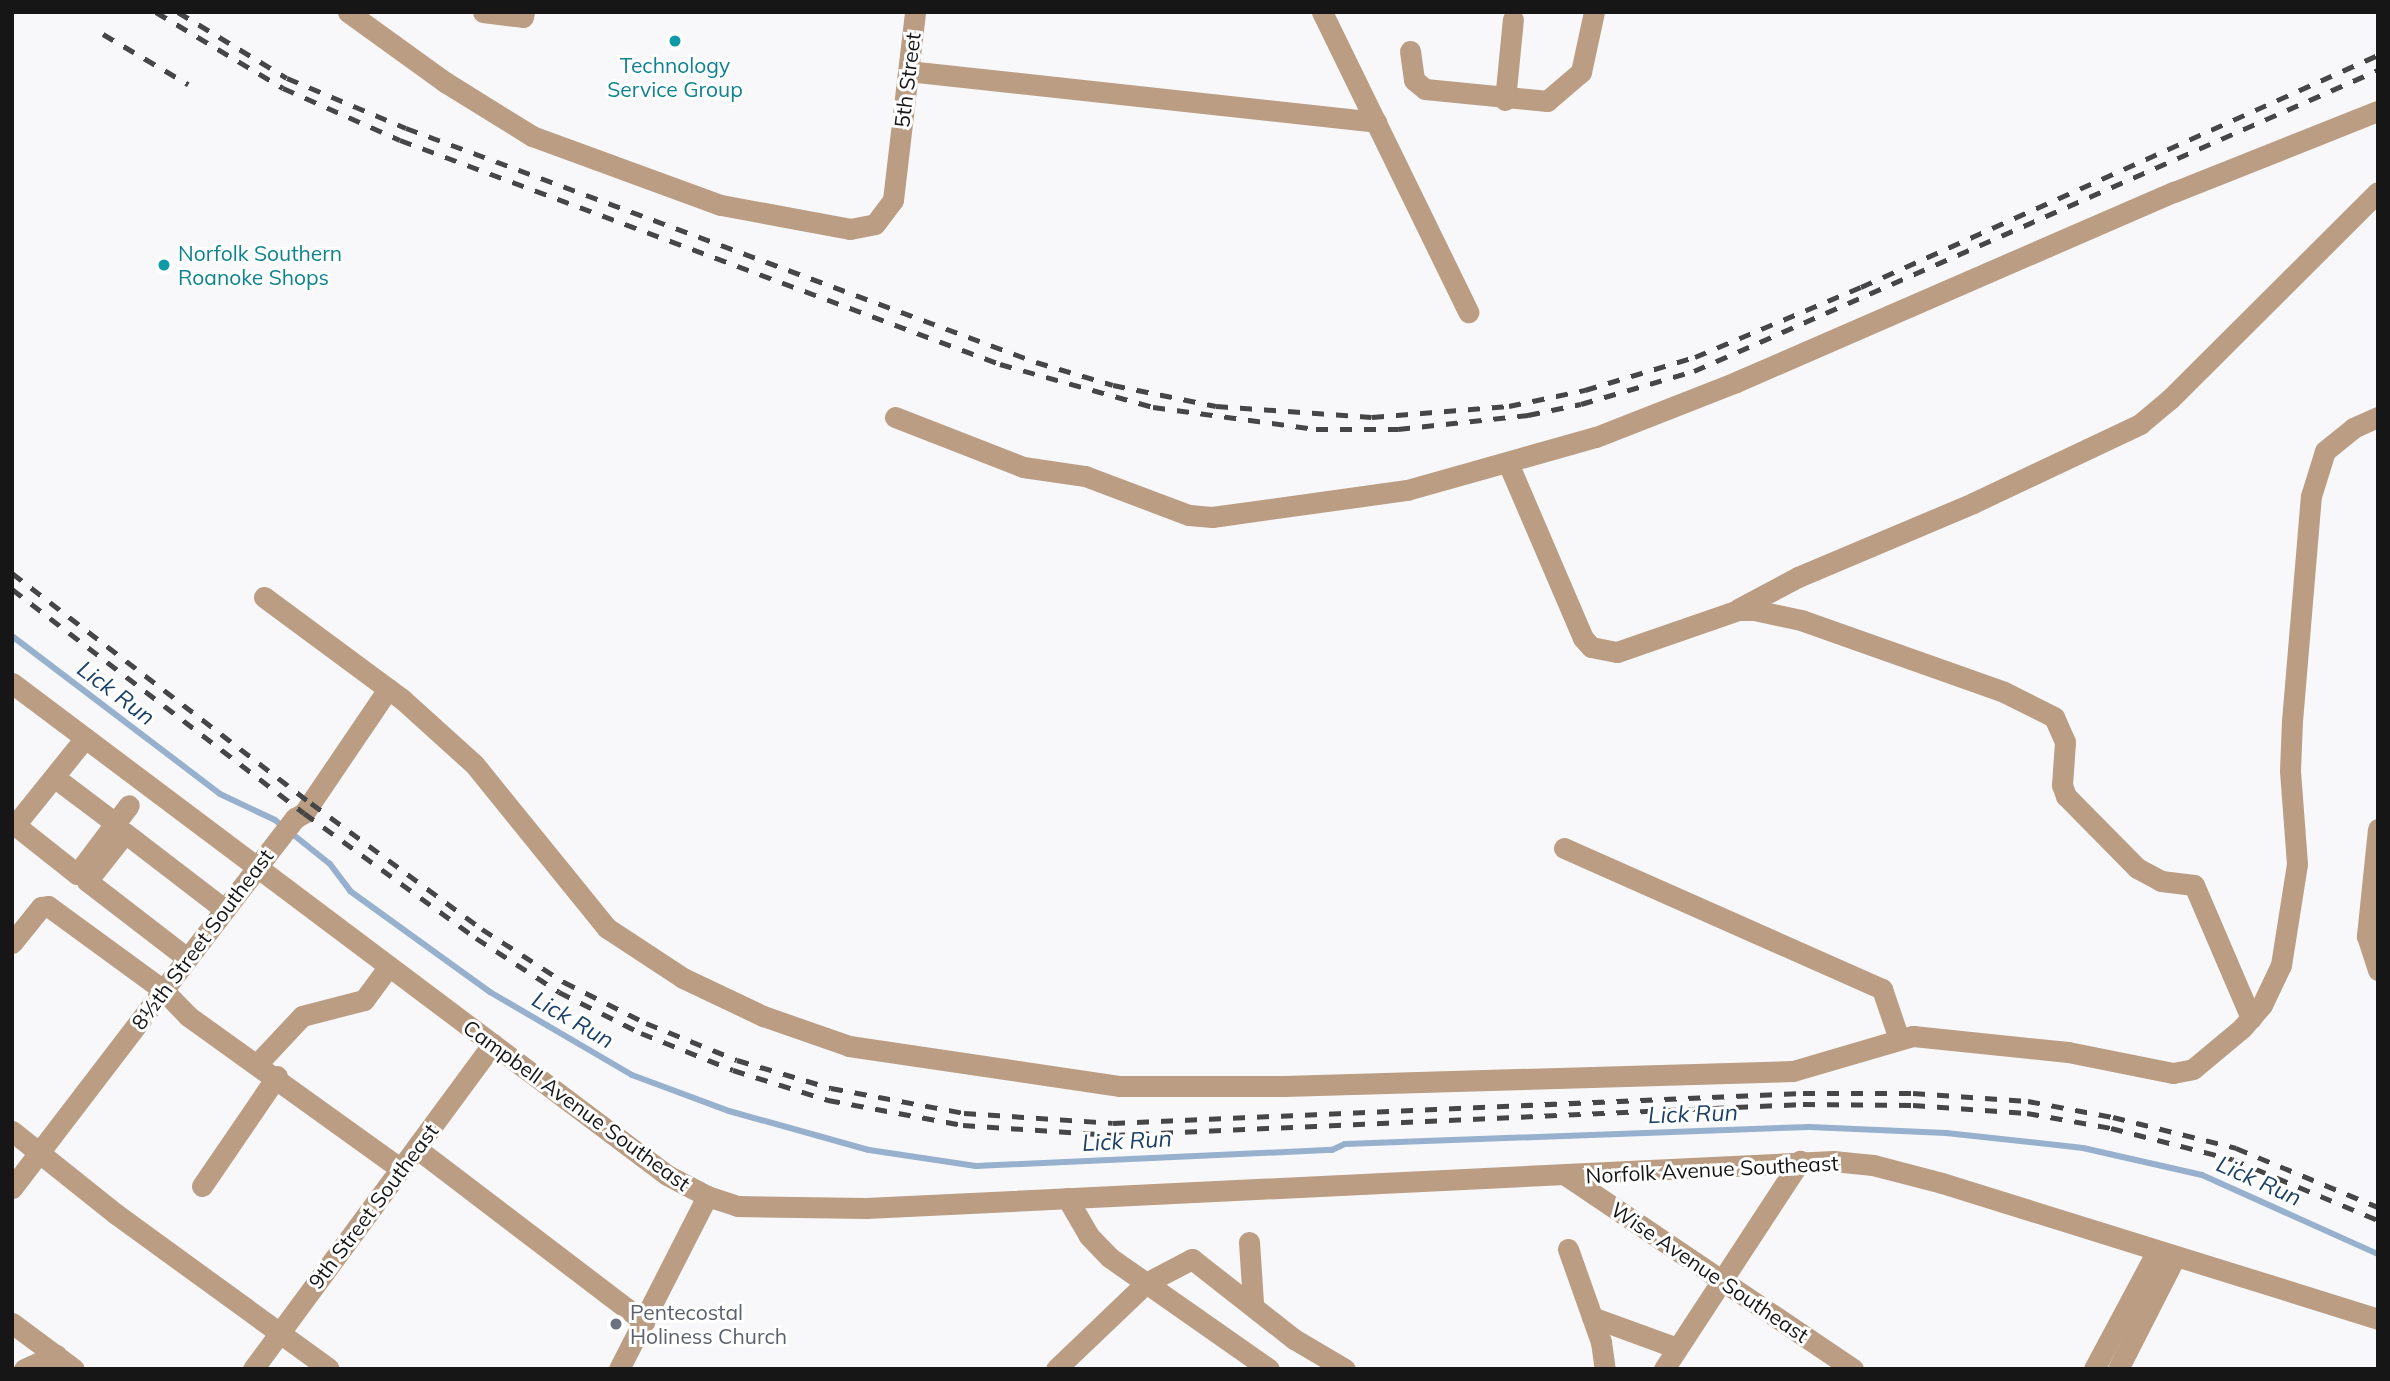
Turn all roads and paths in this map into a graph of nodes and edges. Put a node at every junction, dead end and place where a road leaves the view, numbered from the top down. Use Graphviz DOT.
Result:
graph roads {
  1 [pos="483,12"];
  2 [pos="524,12"];
  3 [pos="915,12"];
  4 [pos="1322,12"];
  5 [pos="1594,12"];
  6 [pos="361,16"];
  7 [pos="1513,19"];
  8 [pos="1410,51"];
  9 [pos="908,71"];
  10 [pos="1505,100"];
  11 [pos="2378,111"];
  12 [pos="1376,122"];
  13 [pos="2378,192"];
  14 [pos="1468,312"];
  15 [pos="2378,416"];
  16 [pos="895,417"];
  17 [pos="1507,463"];
  18 [pos="264,597"];
  19 [pos="1730,613"];
  20 [pos="13,686"];
  21 [pos="388,689"];
  22 [pos="85,738"];
  23 [pos="54,776"];
  24 [pos="129,805"];
  25 [pos="115,823"];
  26 [pos="2378,829"];
  27 [pos="1564,848"];
  28 [pos="257,866"];
  29 [pos="224,909"];
  30 [pos="12,943"];
  31 [pos="187,958"];
  32 [pos="389,966"];
  33 [pos="2378,970"];
  34 [pos="163,990"];
  35 [pos="2250,1018"];
  36 [pos="1899,1040"];
  37 [pos="493,1044"];
  38 [pos="257,1064"];
  39 [pos="277,1076"];
  40 [pos="12,1131"];
  41 [pos="415,1148"];
  42 [pos="40,1153"];
  43 [pos="1800,1161"];
  44 [pos="401,1169"];
  45 [pos="1567,1176"];
  46 [pos="202,1186"];
  47 [pos="12,1188"];
  48 [pos="707,1196"];
  49 [pos="1067,1198"];
  50 [pos="1249,1242"];
  51 [pos="1568,1249"];
  52 [pos="2166,1254"];
  53 [pos="1723,1280"];
  54 [pos="1146,1283"];
  55 [pos="1253,1302"];
  56 [pos="1592,1317"];
  57 [pos="2378,1319"];
  58 [pos="644,1322"];
  59 [pos="12,1323"];
  60 [pos="279,1332"];
  61 [pos="1677,1348"];
  62 [pos="55,1362"];
  63 [pos="24,1369"];
  64 [pos="74,1369"];
  65 [pos="253,1369"];
  66 [pos="329,1369"];
  67 [pos="620,1369"];
  68 [pos="1056,1369"];
  69 [pos="1269,1369"];
  70 [pos="1345,1369"];
  71 [pos="1605,1369"];
  72 [pos="1664,1369"];
  73 [pos="1853,1369"];
  74 [pos="2094,1369"];
  75 [pos="2118,1369"];
  1 -- 2 [label="street"];
  3 -- 9 [label="street, 5th Street"];
  4 -- 12 [label="street"];
  5 -- 10 [label="street"];
  6 -- 9 [label="street, 5th Street"];
  7 -- 10 [label="street"];
  8 -- 10 [label="street"];
  9 -- 12 [label="street"];
  11 -- 17 [label="street"];
  12 -- 14 [label="street"];
  13 -- 19 [label="street"];
  15 -- 35 [label="street"];
  16 -- 17 [label="street"];
  17 -- 19 [label="street"];
  18 -- 21 [label="street"];
  19 -- 35 [label="street"];
  20 -- 22 [label="street, Campbell Avenue Southeast"];
  21 -- 28 [label="street, 8½th Street Southeast"];
  21 -- 36 [label="street"];
  22 -- 23 [label="street"];
  22 -- 28 [label="street, Campbell Avenue Southeast"];
  23 -- 25 [label="street"];
  23 -- 25 [label="street"];
  24 -- 25 [label="street"];
  26 -- 33 [label="street"];
  27 -- 36 [label="street"];
  28 -- 29 [label="street, 8½th Street Southeast"];
  28 -- 32 [label="street, Campbell Avenue Southeast"];
  29 -- 31 [label="street, 8½th Street Southeast"];
  29 -- 31 [label="street"];
  30 -- 34 [label="street"];
  31 -- 34 [label="street, 8½th Street Southeast"];
  32 -- 37 [label="street, Campbell Avenue Southeast"];
  32 -- 38 [label="street"];
  34 -- 38 [label="street"];
  34 -- 42 [label="street, 8½th Street Southeast"];
  35 -- 36 [label="street"];
  37 -- 41 [label="street, 9th Street Southeast"];
  37 -- 48 [label="street, Campbell Avenue Southeast"];
  38 -- 39 [label="street"];
  39 -- 44 [label="street"];
  39 -- 46 [label="street"];
  40 -- 42 [label="street"];
  41 -- 44 [label="street, 9th Street Southeast"];
  41 -- 58 [label="street"];
  42 -- 47 [label="street, 8½th Street Southeast"];
  42 -- 60 [label="street"];
  43 -- 45 [label="street, Norfolk Avenue Southeast"];
  43 -- 52 [label="street, Norfolk Avenue Southeast"];
  43 -- 53 [label="street"];
  44 -- 60 [label="street, 9th Street Southeast"];
  45 -- 49 [label="street, Norfolk Avenue Southeast"];
  45 -- 53 [label="street, Wise Avenue Southeast"];
  48 -- 49 [label="street, Campbell Avenue Southeast"];
  48 -- 58 [label="street"];
  49 -- 54 [label="street"];
  50 -- 55 [label="street"];
  51 -- 56 [label="street"];
  52 -- 57 [label="street, Norfolk Avenue Southeast"];
  52 -- 74 [label="street"];
  52 -- 75 [label="street"];
  53 -- 61 [label="street"];
  53 -- 73 [label="street, Wise Avenue Southeast"];
  54 -- 55 [label="street"];
  54 -- 68 [label="street"];
  54 -- 69 [label="street"];
  55 -- 70 [label="street"];
  56 -- 61 [label="street"];
  56 -- 71 [label="street"];
  58 -- 67 [label="street"];
  59 -- 62 [label="street"];
  60 -- 65 [label="street, 9th Street Southeast"];
  60 -- 66 [label="street"];
  61 -- 72 [label="street"];
  62 -- 63 [label="street"];
  62 -- 64 [label="street"];
}
